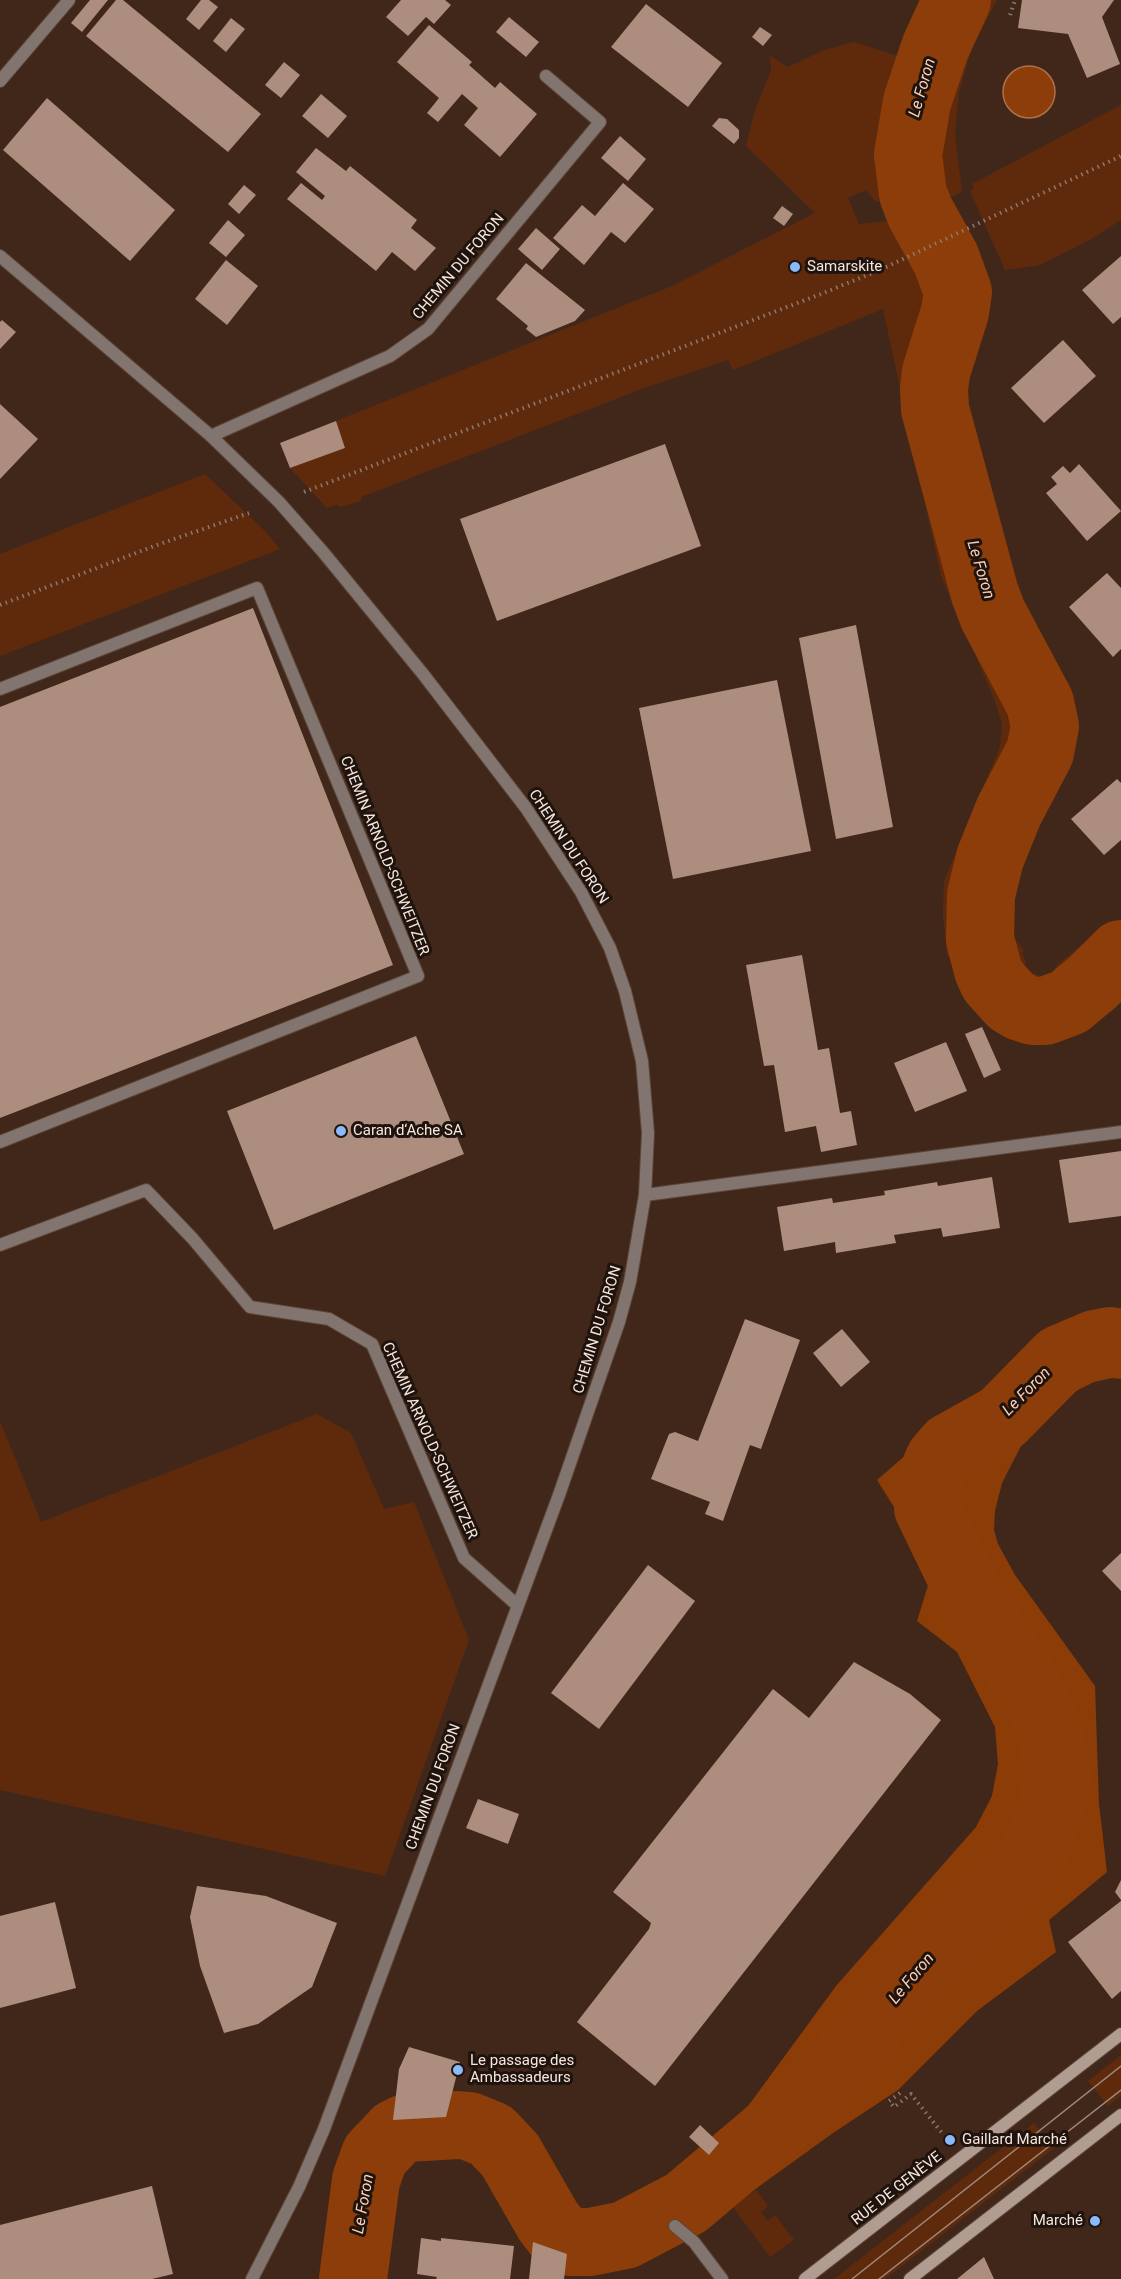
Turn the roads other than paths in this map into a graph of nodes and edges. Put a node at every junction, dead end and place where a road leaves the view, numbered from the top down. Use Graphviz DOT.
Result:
graph roads {
  1 [pos="69,0"];
  2 [pos="546,76"];
  3 [pos="0,81"];
  4 [pos="0,256"];
  5 [pos="211,436"];
  6 [pos="0,689"];
  7 [pos="1121,1132"];
  8 [pos="0,1142"];
  9 [pos="645,1196"];
  10 [pos="0,1245"];
  11 [pos="517,1605"];
  12 [pos="1121,2034"];
  13 [pos="1121,2115"];
  14 [pos="675,2226"];
  15 [pos="252,2279"];
  16 [pos="722,2279"];
  17 [pos="805,2279"];
  18 [pos="910,2279"];
  1 -- 3 [label="street"];
  2 -- 5 [label="street, CHEMIN DU FORON"];
  4 -- 5 [label="street, CHEMIN DU FORON"];
  5 -- 9 [label="street, CHEMIN DU FORON"];
  6 -- 8 [label="street, CHEMIN ARNOLD-SCHWEITZER"];
  7 -- 9 [label="street"];
  9 -- 11 [label="street, CHEMIN DU FORON"];
  10 -- 11 [label="street, CHEMIN ARNOLD-SCHWEITZER"];
  11 -- 15 [label="street, CHEMIN DU FORON"];
  12 -- 17 [label="main road, RUE DE GENÈVE"];
  13 -- 18 [label="main road"];
  14 -- 16 [label="street"];
}
